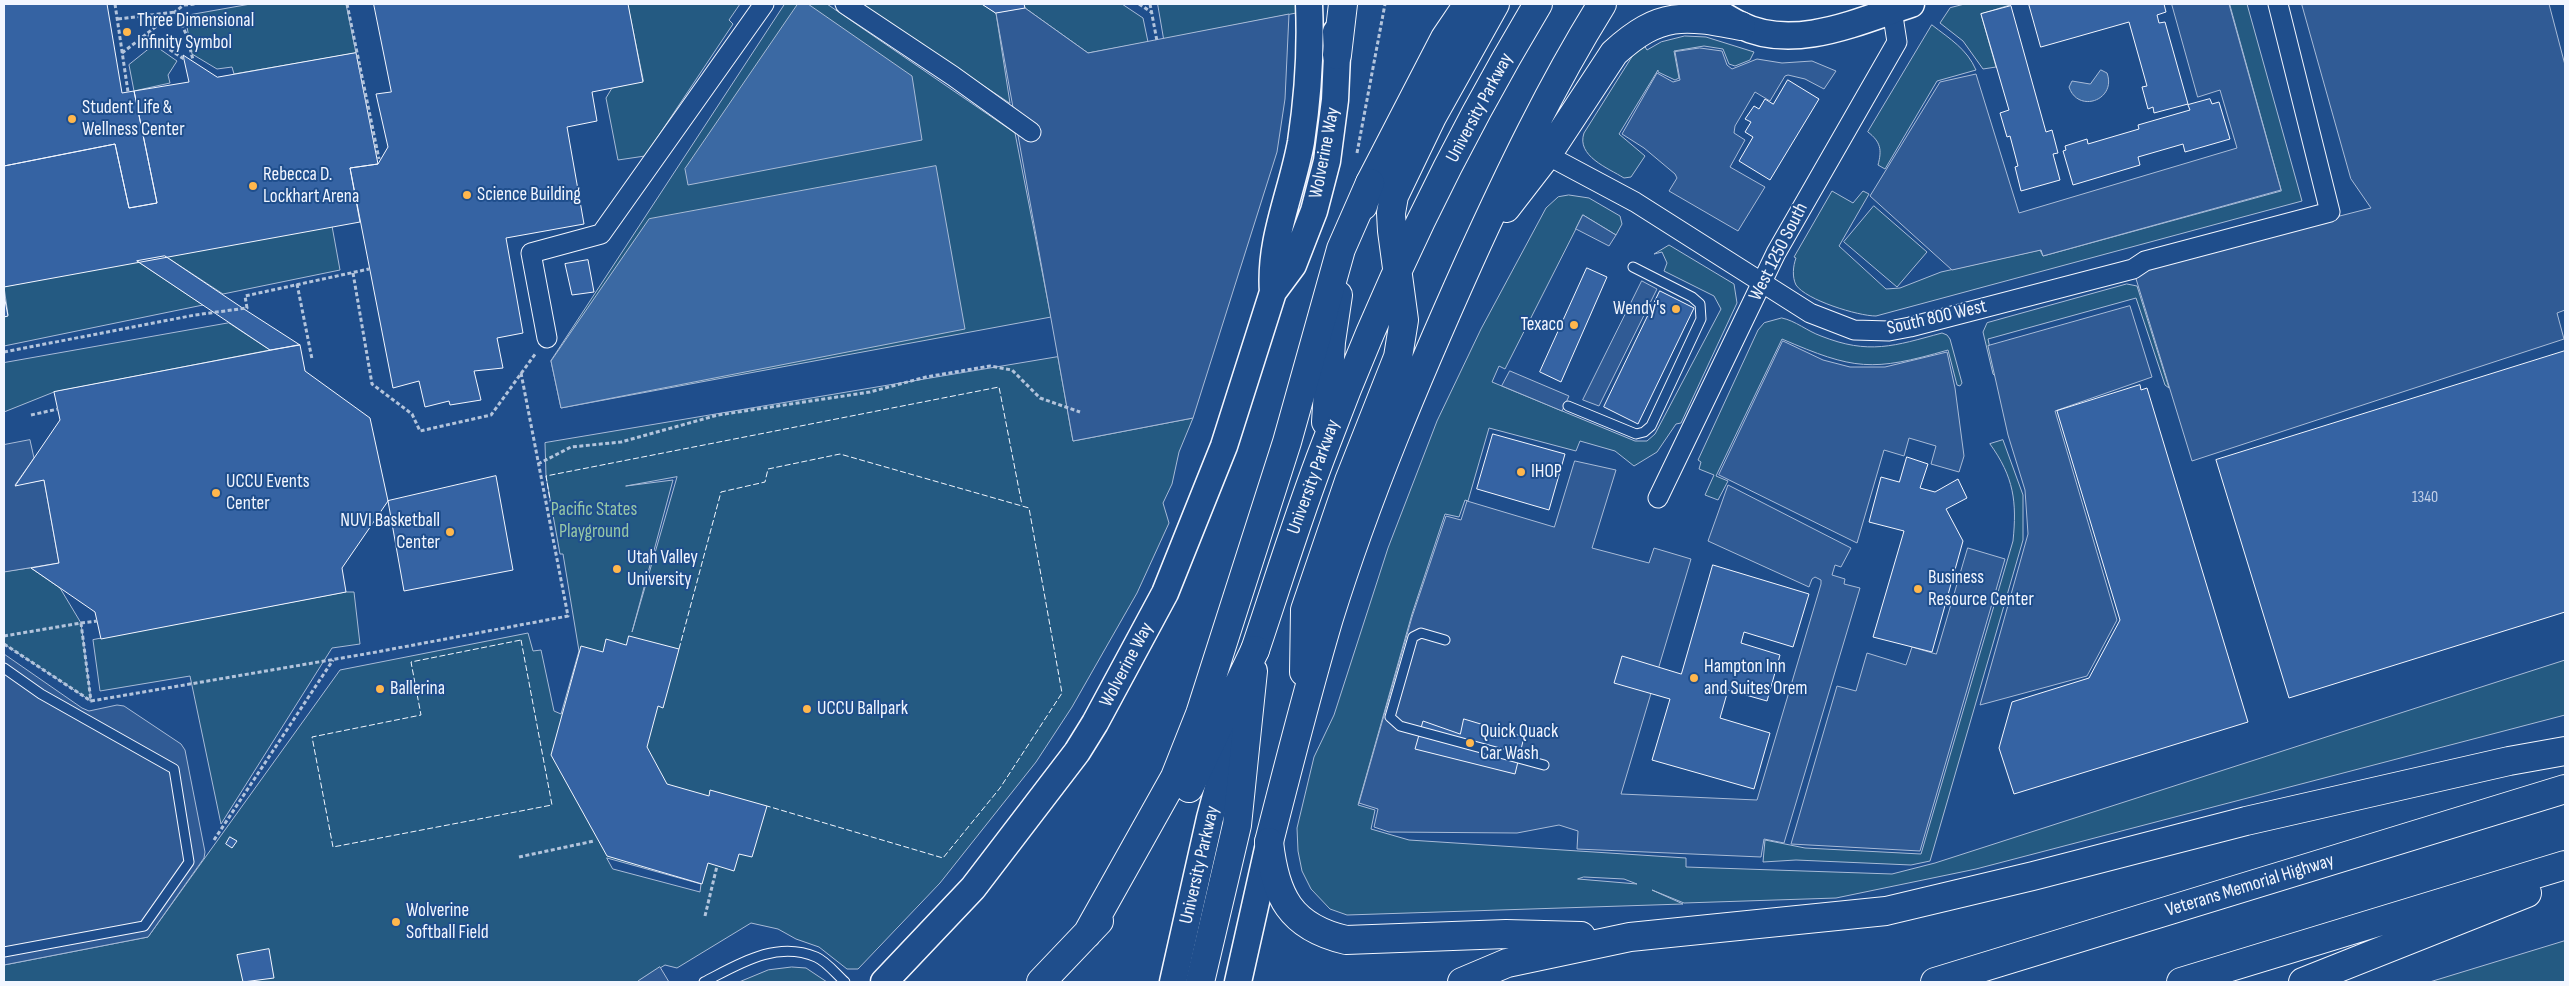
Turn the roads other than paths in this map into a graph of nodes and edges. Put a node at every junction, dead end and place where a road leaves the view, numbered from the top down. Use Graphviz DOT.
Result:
graph roads {
  1 [pos="764,4"];
  2 [pos="845,4"];
  3 [pos="1309,4"];
  4 [pos="1334,4"];
  5 [pos="1343,4"];
  6 [pos="1458,4"];
  7 [pos="1468,4"];
  8 [pos="1495,4"];
  9 [pos="1538,4"];
  10 [pos="1602,4"];
  11 [pos="1704,4"];
  12 [pos="2278,4"];
  13 [pos="1902,7"];
  14 [pos="1742,26"];
  15 [pos="1445,38"];
  16 [pos="1338,56"];
  17 [pos="1031,132"];
  18 [pos="1547,155"];
  19 [pos="1370,183"];
  20 [pos="1477,244"];
  21 [pos="1632,266"];
  22 [pos="1398,269"];
  23 [pos="1762,283"];
  24 [pos="1272,292"];
  25 [pos="547,338"];
  26 [pos="1568,406"];
  27 [pos="1325,446"];
  28 [pos="1658,498"];
  29 [pos="1445,640"];
  30 [pos="1255,650"];
  31 [pos="4,668"];
  32 [pos="1303,706"];
  33 [pos="2565,750"];
  34 [pos="1544,765"];
  35 [pos="2565,789"];
  36 [pos="1270,842"];
  37 [pos="2565,864"];
  38 [pos="2565,878"];
  39 [pos="1087,934"];
  40 [pos="1630,937"];
  41 [pos="4,952"];
  42 [pos="704,982"];
  43 [pos="845,982"];
  44 [pos="884,982"];
  45 [pos="1040,982"];
  46 [pos="1173,982"];
  47 [pos="1200,982"];
  48 [pos="1238,982"];
  49 [pos="1462,982"];
  50 [pos="1935,982"];
  51 [pos="2181,982"];
  52 [pos="2304,982"];
  1 -- 25 [label="street"];
  2 -- 17 [label="street"];
  3 -- 24 [label="main road, Wolverine Way"];
  4 -- 16 [label="main road, Wolverine Way"];
  5 -- 16 [label="main road"];
  6 -- 15 [label="main road"];
  7 -- 15 [label="main road"];
  8 -- 22 [label="main road"];
  9 -- 22 [label="main road, University Parkway"];
  10 -- 20 [label="main road"];
  11 -- 14 [label="main road"];
  12 -- 23 [label="street, South 800 West"];
  13 -- 14 [label="main road"];
  13 -- 23 [label="street, West 1250 South"];
  14 -- 18 [label="main road"];
  15 -- 19 [label="main road"];
  16 -- 24 [label="main road, Wolverine Way"];
  18 -- 20 [label="main road"];
  18 -- 23 [label="street, South 800 West"];
  19 -- 27 [label="main road"];
  19 -- 39 [label="main road"];
  20 -- 32 [label="main road"];
  21 -- 26 [label="lane"];
  22 -- 27 [label="main road, University Parkway"];
  22 -- 32 [label="main road"];
  23 -- 28 [label="street, West 1250 South"];
  24 -- 44 [label="main road, Wolverine Way"];
  27 -- 30 [label="main road, University Parkway"];
  29 -- 34 [label="lane"];
  30 -- 39 [label="main road"];
  30 -- 46 [label="main road, University Parkway"];
  30 -- 47 [label="main road"];
  31 -- 41 [label="lane"];
  32 -- 36 [label="main road"];
  33 -- 40 [label="main road"];
  35 -- 50 [label="main road, Veterans Memorial Highway"];
  36 -- 40 [label="main road"];
  36 -- 48 [label="main road"];
  37 -- 51 [label="main road"];
  38 -- 52 [label="main road"];
  39 -- 45 [label="main road"];
  40 -- 49 [label="main road"];
  42 -- 43 [label="lane"];
}
